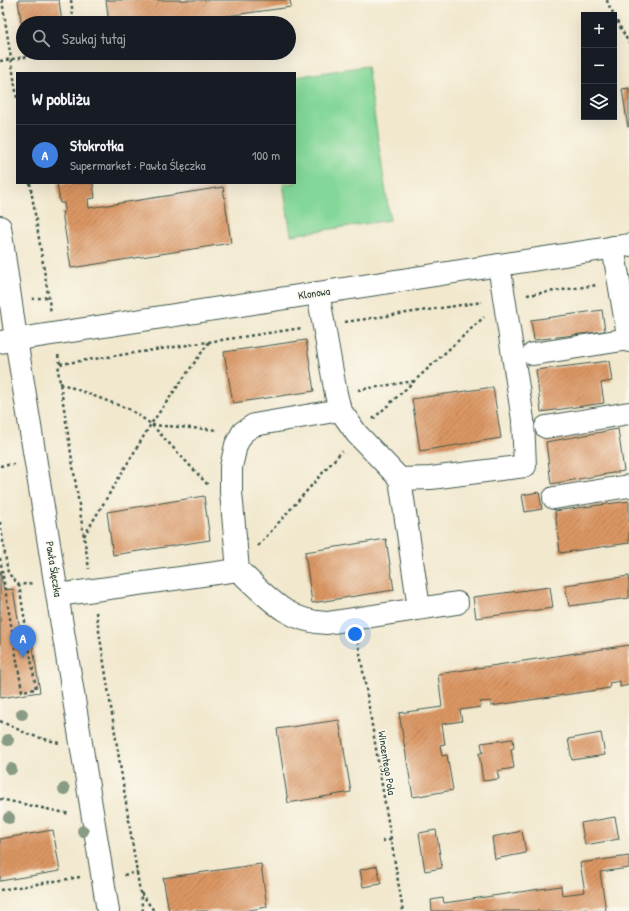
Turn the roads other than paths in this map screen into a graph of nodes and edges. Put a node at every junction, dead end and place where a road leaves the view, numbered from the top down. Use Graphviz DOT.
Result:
graph roads {
  1 [pos="0,227"];
  2 [pos="621,246"];
  3 [pos="499,265"];
  4 [pos="318,293"];
  5 [pos="629,340"];
  6 [pos="8,341"];
  7 [pos="533,354"];
  8 [pos="338,402"];
  9 [pos="629,413"];
  10 [pos="546,427"];
  11 [pos="400,479"];
  12 [pos="629,486"];
  13 [pos="554,498"];
  14 [pos="238,570"];
  15 [pos="58,595"];
  16 [pos="457,603"];
  17 [pos="419,608"];
  18 [pos="108,911"];
  1 -- 6 [label="street, Pawła Ślęczka"];
  2 -- 3 [label="street, Klonowa"];
  2 -- 5 [label="street"];
  3 -- 4 [label="street, Klonowa"];
  3 -- 11 [label="street"];
  4 -- 6 [label="street, Klonowa"];
  4 -- 8 [label="street"];
  5 -- 7 [label="street"];
  6 -- 15 [label="street, Pawła Ślęczka"];
  8 -- 11 [label="street"];
  8 -- 14 [label="street"];
  9 -- 10 [label="street"];
  11 -- 17 [label="street"];
  12 -- 13 [label="street"];
  14 -- 15 [label="street"];
  14 -- 17 [label="street"];
  15 -- 18 [label="street, Pawła Ślęczka"];
  16 -- 17 [label="street"];
}
